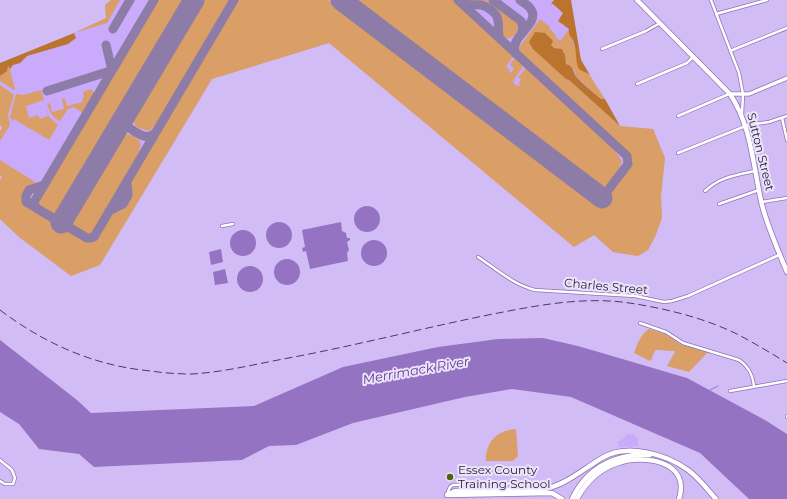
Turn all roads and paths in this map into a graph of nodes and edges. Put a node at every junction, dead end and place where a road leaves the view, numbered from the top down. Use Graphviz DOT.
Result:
graph roads {
  1 [pos="637,0"];
  2 [pos="711,0"];
  3 [pos="767,0"];
  4 [pos="716,14"];
  5 [pos="660,23"];
  6 [pos="787,28"];
  7 [pos="602,50"];
  8 [pos="730,51"];
  9 [pos="694,57"];
  10 [pos="787,78"];
  11 [pos="637,84"];
  12 [pos="730,94"];
  13 [pos="743,94"];
  14 [pos="678,116"];
  15 [pos="742,116"];
  16 [pos="787,116"];
  17 [pos="782,118"];
  18 [pos="746,126"];
  19 [pos="787,140"];
  20 [pos="678,153"];
  21 [pos="755,171"];
  22 [pos="759,190"];
  23 [pos="705,191"];
  24 [pos="787,198"];
  25 [pos="762,202"];
  26 [pos="719,204"];
  27 [pos="233,224"];
  28 [pos="222,226"];
  29 [pos="780,255"];
  30 [pos="478,257"];
  31 [pos="787,272"];
  32 [pos="640,323"];
  33 [pos="787,381"];
  34 [pos="754,387"];
  35 [pos="730,391"];
  36 [pos="656,456"];
  37 [pos="0,460"];
  38 [pos="0,482"];
  39 [pos="522,484"];
  40 [pos="447,497"];
  41 [pos="562,499"];
  42 [pos="572,499"];
  43 [pos="577,499"];
  44 [pos="679,499"];
  45 [pos="716,499"];
  1 -- 5 [label="highway, Sutton Street"];
  2 -- 4 [label="street"];
  3 -- 4 [label="street"];
  4 -- 8 [label="street"];
  5 -- 7 [label="street"];
  5 -- 9 [label="highway, Sutton Street"];
  6 -- 8 [label="street"];
  8 -- 13 [label="street"];
  9 -- 11 [label="street"];
  9 -- 12 [label="highway, Sutton Street"];
  10 -- 13 [label="street"];
  12 -- 13 [label="street"];
  12 -- 14 [label="street"];
  12 -- 15 [label="highway, Sutton Street"];
  13 -- 15 [label="street"];
  15 -- 18 [label="highway, Sutton Street"];
  16 -- 17 [label="street"];
  17 -- 18 [label="street"];
  17 -- 19 [label="street"];
  18 -- 20 [label="street"];
  18 -- 21 [label="highway, Sutton Street"];
  21 -- 22 [label="highway, Sutton Street"];
  21 -- 23 [label="street"];
  22 -- 25 [label="highway, Sutton Street"];
  22 -- 26 [label="street"];
  24 -- 25 [label="street"];
  25 -- 29 [label="highway, Sutton Street"];
  27 -- 28 [label="street"];
  29 -- 30 [label="street, Charles Street"];
  29 -- 31 [label="highway, Sutton Street"];
  32 -- 34 [label="street"];
  33 -- 34 [label="street"];
  34 -- 35 [label="street"];
  36 -- 40 [label="highway"];
  36 -- 42 [label="highway"];
  36 -- 45 [label="highway"];
  37 -- 38 [label="street"];
  39 -- 40 [label="street"];
  40 -- 41 [label="highway"];
  43 -- 44 [label="highway"];
}
